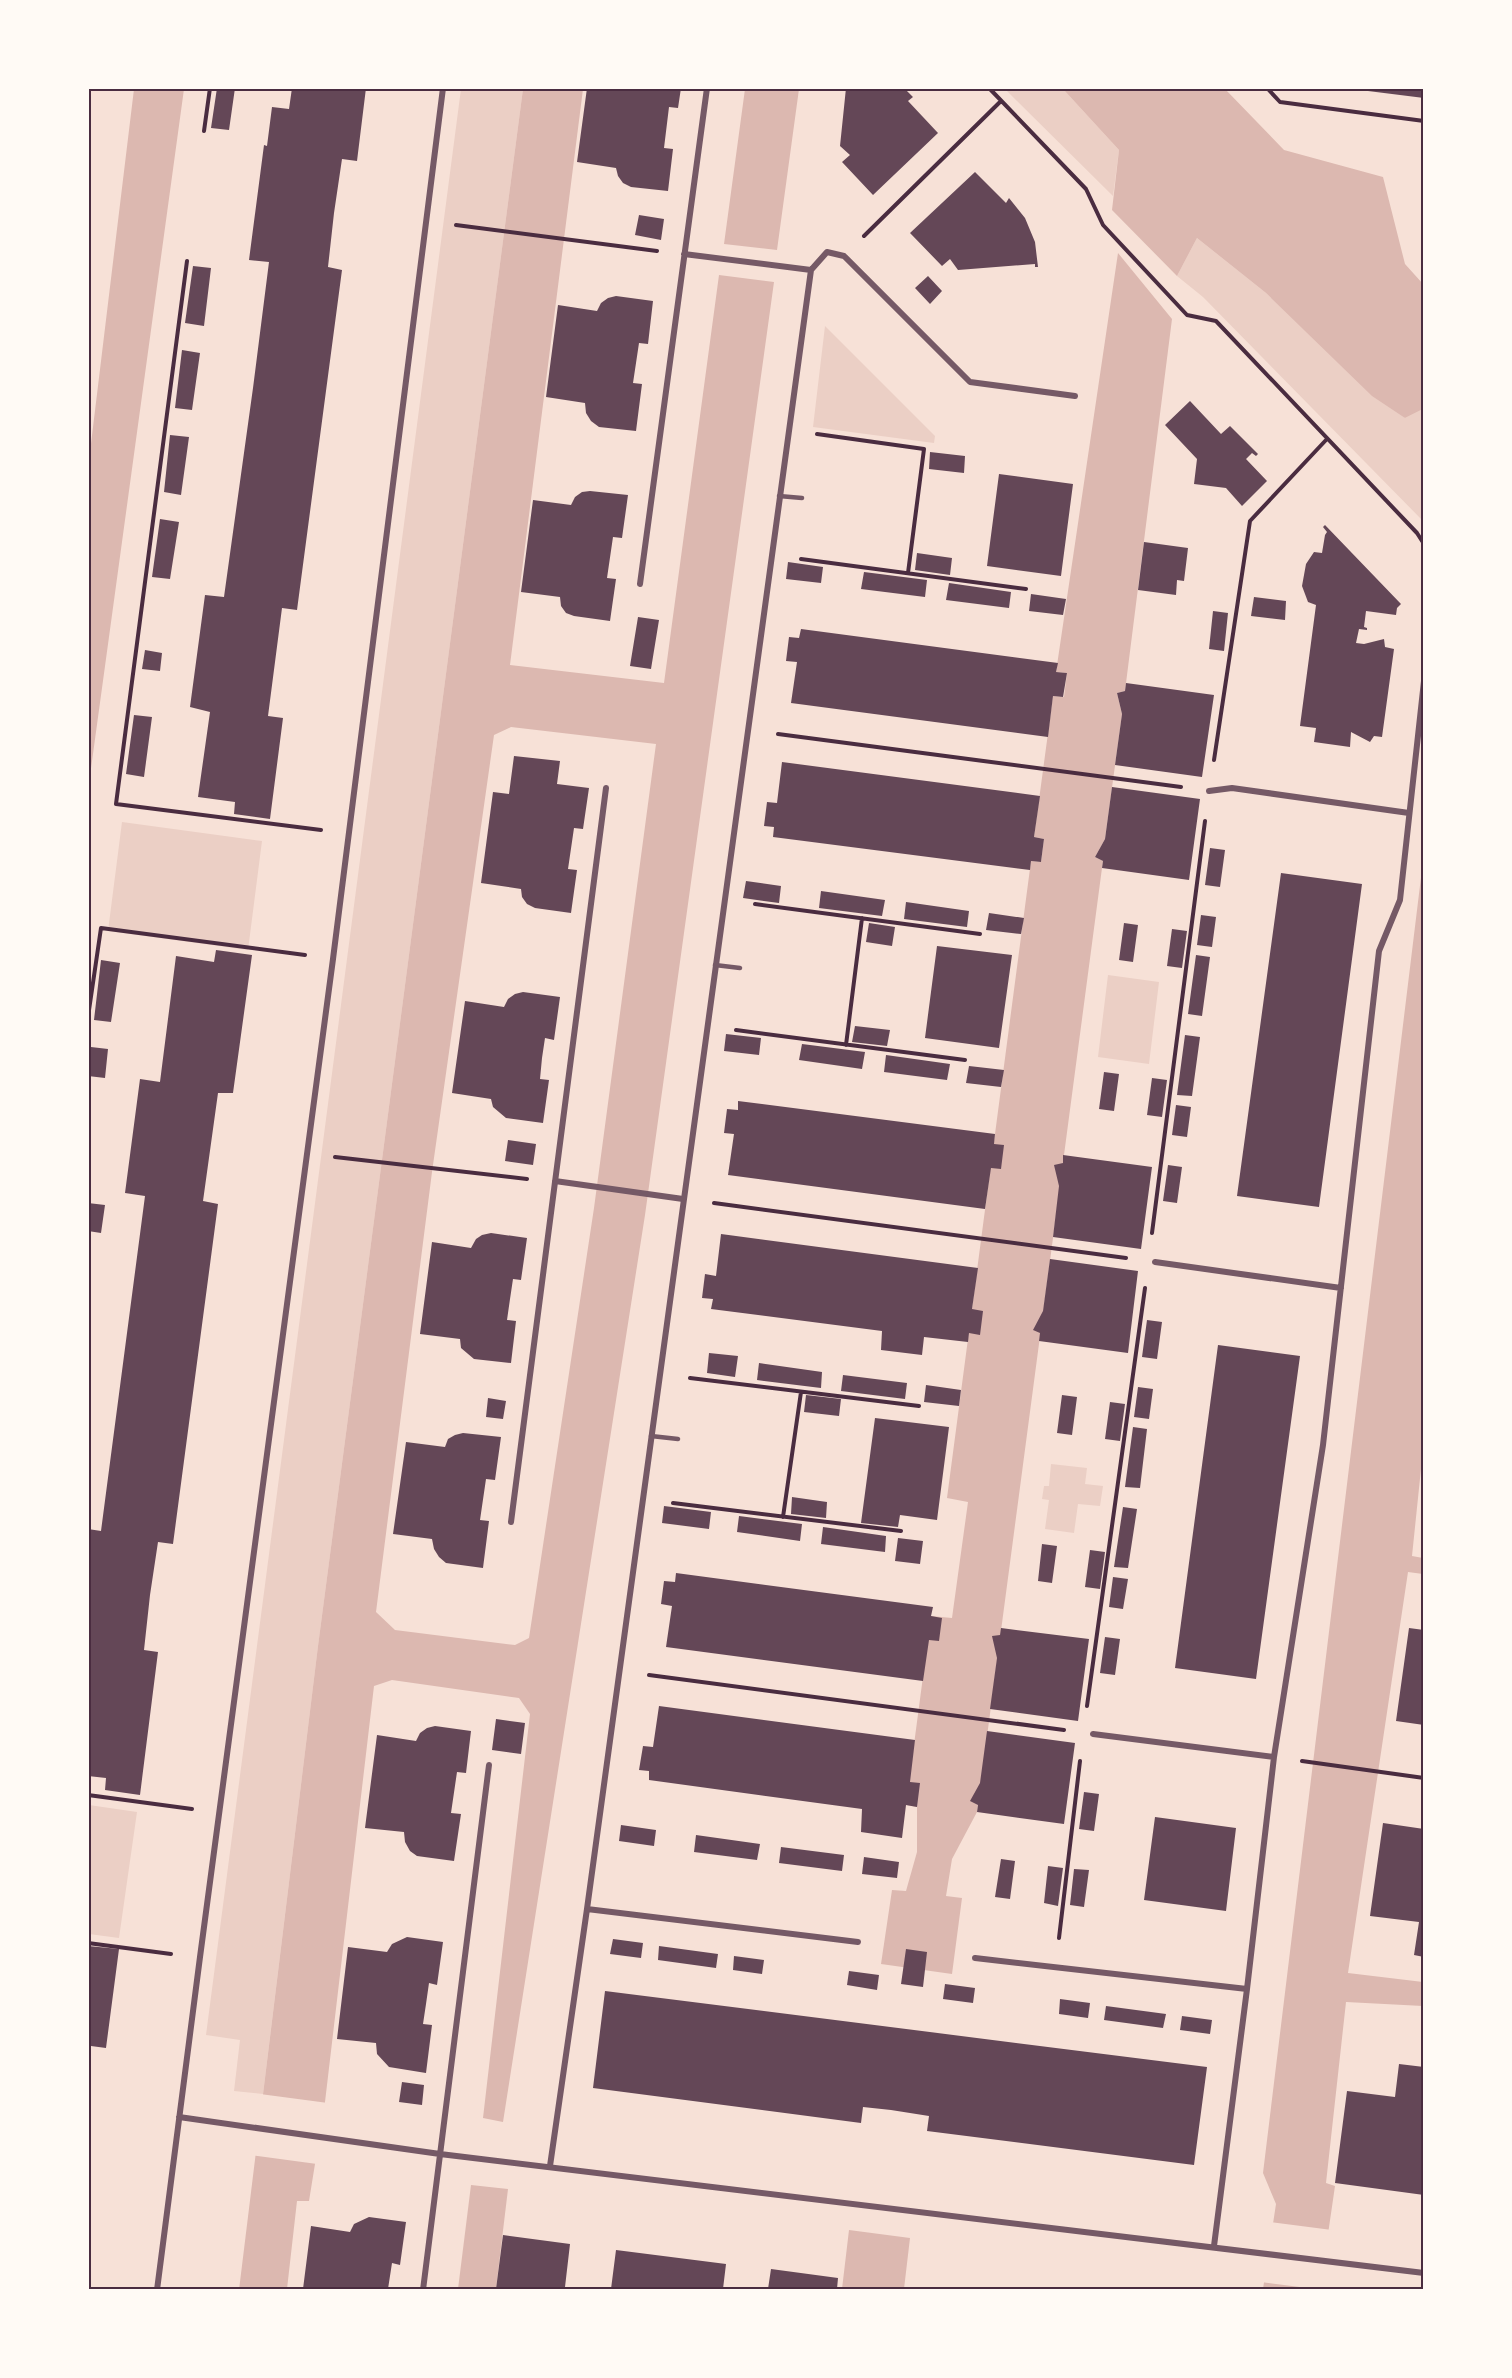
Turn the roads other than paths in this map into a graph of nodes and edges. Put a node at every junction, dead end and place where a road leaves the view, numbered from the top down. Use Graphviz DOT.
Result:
graph roads {
  1 [pos="443,88"];
  2 [pos="707,88"];
  3 [pos="684,254"];
  4 [pos="811,270"];
  5 [pos="1075,396"];
  6 [pos="779,496"];
  7 [pos="802,498"];
  8 [pos="640,584"];
  9 [pos="1424,681"];
  10 [pos="606,788"];
  11 [pos="1209,791"];
  12 [pos="1409,813"];
  13 [pos="715,965"];
  14 [pos="740,968"];
  15 [pos="555,1181"];
  16 [pos="684,1199"];
  17 [pos="1152,1262"];
  18 [pos="1341,1288"];
  19 [pos="651,1436"];
  20 [pos="678,1439"];
  21 [pos="510,1522"];
  22 [pos="1093,1734"];
  23 [pos="1274,1757"];
  24 [pos="489,1765"];
  25 [pos="587,1909"];
  26 [pos="858,1942"];
  27 [pos="975,1958"];
  28 [pos="1247,1989"];
  29 [pos="179,2117"];
  30 [pos="440,2154"];
  31 [pos="550,2166"];
  32 [pos="1214,2246"];
  33 [pos="1424,2272"];
  34 [pos="158,2289"];
  35 [pos="423,2289"];
  1 -- 29 [label="street"];
  2 -- 3 [label="street"];
  3 -- 4 [label="street"];
  3 -- 8 [label="street"];
  4 -- 5 [label="street"];
  4 -- 6 [label="street"];
  6 -- 7 [label="lane"];
  6 -- 13 [label="street"];
  9 -- 12 [label="street"];
  10 -- 15 [label="street"];
  11 -- 12 [label="street"];
  12 -- 18 [label="street"];
  13 -- 14 [label="lane"];
  13 -- 16 [label="street"];
  15 -- 16 [label="street"];
  15 -- 21 [label="street"];
  16 -- 19 [label="street"];
  17 -- 18 [label="street"];
  18 -- 23 [label="street"];
  19 -- 20 [label="lane"];
  19 -- 25 [label="street"];
  22 -- 23 [label="street"];
  23 -- 28 [label="street"];
  24 -- 30 [label="street"];
  25 -- 26 [label="street"];
  25 -- 31 [label="street"];
  27 -- 28 [label="street"];
  28 -- 32 [label="street"];
  29 -- 30 [label="street"];
  29 -- 34 [label="street"];
  30 -- 31 [label="street"];
  30 -- 35 [label="street"];
  31 -- 32 [label="street"];
  32 -- 33 [label="street"];
}
